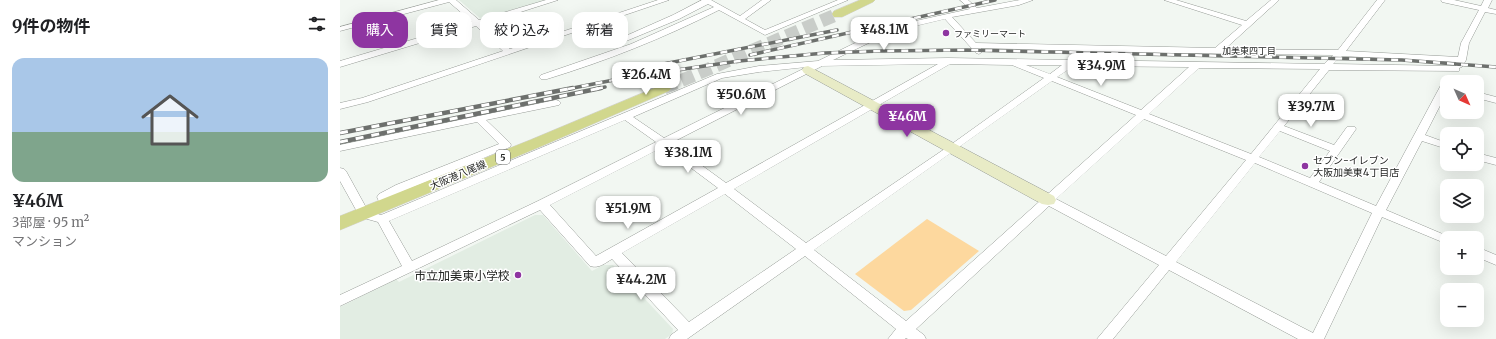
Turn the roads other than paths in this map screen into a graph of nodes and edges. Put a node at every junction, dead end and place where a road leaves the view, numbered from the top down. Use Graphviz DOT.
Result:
graph roads {
  1 [pos="447,0"];
  2 [pos="452,0"];
  3 [pos="554,0"];
  4 [pos="665,0"];
  5 [pos="767,0"];
  6 [pos="844,0"];
  7 [pos="869,0"];
  8 [pos="964,0"];
  9 [pos="1029,0"];
  10 [pos="1168,0"];
  11 [pos="1276,0"];
  12 [pos="1381,0"];
  13 [pos="1444,0"];
  14 [pos="1488,0"];
  15 [pos="707,1"];
  16 [pos="720,7"];
  17 [pos="1482,9"];
  18 [pos="975,10"];
  19 [pos="1496,12"];
  20 [pos="838,14"];
  21 [pos="947,16"];
  22 [pos="740,19"];
  23 [pos="669,20"];
  24 [pos="477,23"];
  25 [pos="1248,24"];
  26 [pos="684,25"];
  27 [pos="340,29"];
  28 [pos="628,37"];
  29 [pos="974,45"];
  30 [pos="1091,49"];
  31 [pos="1218,51"];
  32 [pos="509,52"];
  33 [pos="1340,53"];
  34 [pos="1462,60"];
  35 [pos="948,61"];
  36 [pos="988,62"];
  37 [pos="1010,62"];
  38 [pos="1073,62"];
  39 [pos="820,63"];
  40 [pos="340,64"];
  41 [pos="1196,66"];
  42 [pos="1327,66"];
  43 [pos="1456,69"];
  44 [pos="808,70"];
  45 [pos="1452,75"];
  46 [pos="544,77"];
  47 [pos="1051,78"];
  48 [pos="664,88"];
  49 [pos="1440,97"];
  50 [pos="1484,97"];
  51 [pos="1496,100"];
  52 [pos="556,103"];
  53 [pos="873,104"];
  54 [pos="340,106"];
  55 [pos="1143,115"];
  56 [pos="626,116"];
  57 [pos="479,119"];
  58 [pos="1278,127"];
  59 [pos="1351,129"];
  60 [pos="1419,137"];
  61 [pos="664,142"];
  62 [pos="1440,144"];
  63 [pos="340,148"];
  64 [pos="954,148"];
  65 [pos="1336,150"];
  66 [pos="1252,158"];
  67 [pos="1484,158"];
  68 [pos="1496,162"];
  69 [pos="340,171"];
  70 [pos="1312,183"];
  71 [pos="725,188"];
  72 [pos="1048,200"];
  73 [pos="542,204"];
  74 [pos="384,212"];
  75 [pos="1379,212"];
  76 [pos="364,214"];
  77 [pos="340,223"];
  78 [pos="1440,237"];
  79 [pos="806,250"];
  80 [pos="614,253"];
  81 [pos="1484,255"];
  82 [pos="1496,260"];
  83 [pos="1169,263"];
  84 [pos="409,267"];
  85 [pos="340,301"];
  86 [pos="906,329"];
  87 [pos="688,331"];
  88 [pos="676,339"];
  89 [pos="895,339"];
  90 [pos="919,339"];
  91 [pos="1104,339"];
  92 [pos="1311,339"];
  93 [pos="1317,339"];
  1 -- 27 [label="street"];
  2 -- 24 [label="street"];
  3 -- 24 [label="street"];
  4 -- 32 [label="street"];
  5 -- 22 [label="street"];
  6 -- 22 [label="street"];
  7 -- 20 [label="main road"];
  8 -- 18 [label="street"];
  9 -- 18 [label="street"];
  10 -- 25 [label="street"];
  11 -- 25 [label="street"];
  12 -- 33 [label="street"];
  13 -- 17 [label="street"];
  14 -- 17 [label="street"];
  15 -- 16 [label="street"];
  15 -- 23 [label="street"];
  16 -- 22 [label="street"];
  16 -- 26 [label="street"];
  17 -- 19 [label="street"];
  17 -- 34 [label="street"];
  18 -- 21 [label="street"];
  21 -- 29 [label="street"];
  21 -- 39 [label="street"];
  23 -- 26 [label="street"];
  23 -- 28 [label="street"];
  24 -- 32 [label="street"];
  24 -- 40 [label="street"];
  25 -- 31 [label="street"];
  26 -- 46 [label="street"];
  29 -- 30 [label="street"];
  29 -- 36 [label="street"];
  30 -- 31 [label="street"];
  30 -- 38 [label="street"];
  31 -- 33 [label="street"];
  32 -- 54 [label="street"];
  33 -- 34 [label="street"];
  33 -- 42 [label="street"];
  34 -- 43 [label="street"];
  35 -- 36 [label="street"];
  35 -- 39 [label="street"];
  35 -- 53 [label="street"];
  36 -- 37 [label="street"];
  37 -- 38 [label="street"];
  37 -- 47 [label="street"];
  38 -- 41 [label="street"];
  38 -- 47 [label="street"];
  39 -- 44 [label="street"];
  39 -- 56 [label="street"];
  41 -- 42 [label="street"];
  41 -- 55 [label="street"];
  42 -- 43 [label="street"];
  42 -- 58 [label="street"];
  43 -- 45 [label="street"];
  44 -- 53 [label="street"];
  44 -- 61 [label="street"];
  47 -- 55 [label="street"];
  47 -- 64 [label="street"];
  48 -- 74 [label="main road, 大阪港八尾線 / 5"];
  49 -- 60 [label="street"];
  50 -- 51 [label="street"];
  52 -- 57 [label="street"];
  53 -- 64 [label="street"];
  53 -- 71 [label="street"];
  55 -- 66 [label="street"];
  55 -- 72 [label="street"];
  56 -- 61 [label="street"];
  56 -- 74 [label="street"];
  57 -- 63 [label="street"];
  57 -- 74 [label="street"];
  58 -- 65 [label="street"];
  58 -- 66 [label="street"];
  59 -- 65 [label="street"];
  60 -- 62 [label="street"];
  60 -- 75 [label="street"];
  61 -- 71 [label="street"];
  61 -- 73 [label="street"];
  64 -- 72 [label="street"];
  64 -- 79 [label="street"];
  65 -- 70 [label="street"];
  66 -- 70 [label="street"];
  66 -- 83 [label="street"];
  67 -- 68 [label="street"];
  69 -- 76 [label="street"];
  70 -- 75 [label="street"];
  71 -- 79 [label="street"];
  71 -- 80 [label="street"];
  72 -- 83 [label="street"];
  72 -- 86 [label="street"];
  73 -- 80 [label="street"];
  73 -- 84 [label="street"];
  74 -- 76 [label="main road, 大阪港八尾線 / 5"];
  74 -- 84 [label="street"];
  75 -- 78 [label="street"];
  75 -- 93 [label="street"];
  76 -- 77 [label="main road, 大阪港八尾線 / 5"];
  79 -- 86 [label="street"];
  79 -- 87 [label="street"];
  80 -- 87 [label="street"];
  81 -- 82 [label="street"];
  83 -- 91 [label="street"];
  83 -- 92 [label="street"];
  84 -- 85 [label="street"];
  86 -- 89 [label="street"];
  86 -- 90 [label="street"];
  87 -- 88 [label="street"];
}
